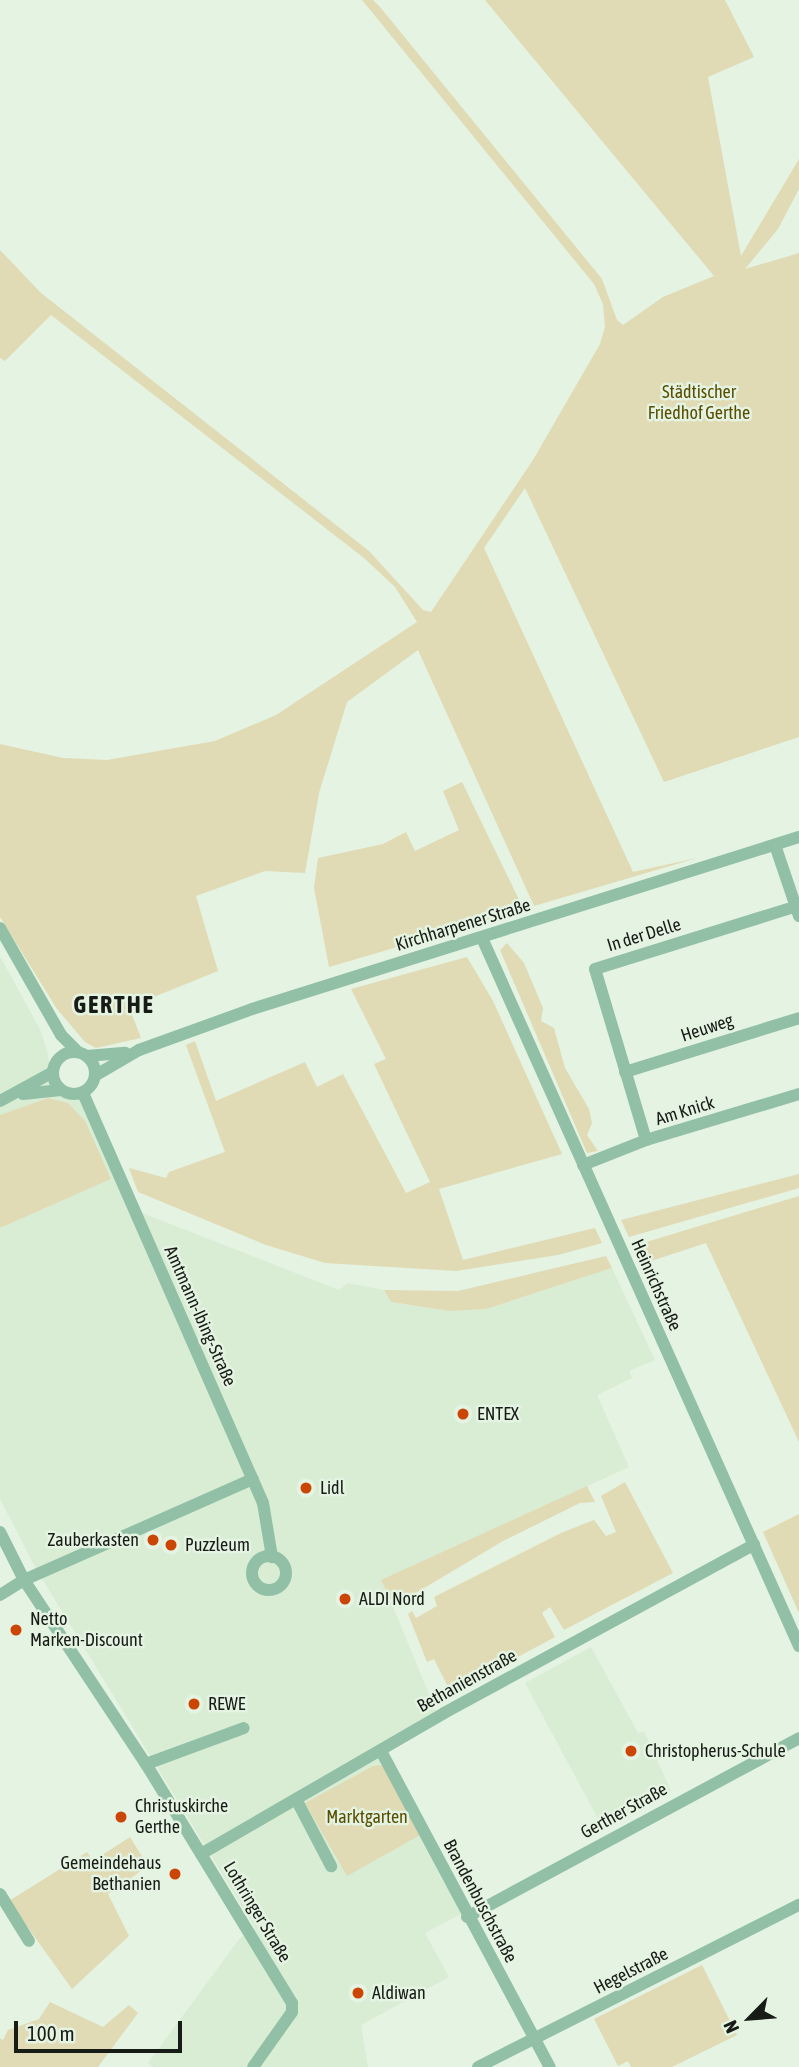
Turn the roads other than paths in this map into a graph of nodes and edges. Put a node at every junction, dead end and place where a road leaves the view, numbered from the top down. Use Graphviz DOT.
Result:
graph roads {
  1 [pos="799,837"];
  2 [pos="775,845"];
  3 [pos="797,912"];
  4 [pos="0,928"];
  5 [pos="482,938"];
  6 [pos="45,1006"];
  7 [pos="799,1018"];
  8 [pos="139,1050"];
  9 [pos="82,1054"];
  10 [pos="54,1067"];
  11 [pos="625,1072"];
  12 [pos="96,1075"];
  13 [pos="61,1090"];
  14 [pos="83,1093"];
  15 [pos="799,1094"];
  16 [pos="15,1095"];
  17 [pos="0,1101"];
  18 [pos="646,1140"];
  19 [pos="583,1165"];
  20 [pos="253,1479"];
  21 [pos="0,1532"];
  22 [pos="754,1545"];
  23 [pos="272,1557"];
  24 [pos="24,1580"];
  25 [pos="0,1595"];
  26 [pos="799,1646"];
  27 [pos="244,1728"];
  28 [pos="799,1738"];
  29 [pos="381,1751"];
  30 [pos="146,1764"];
  31 [pos="296,1800"];
  32 [pos="201,1854"];
  33 [pos="331,1866"];
  34 [pos="0,1894"];
  35 [pos="799,1905"];
  36 [pos="467,1917"];
  37 [pos="29,1941"];
  38 [pos="534,2039"];
  39 [pos="253,2067"];
  40 [pos="478,2067"];
  41 [pos="550,2067"];
  1 -- 2 [label="street, Kirchharpener Straße"];
  2 -- 3 [label="street"];
  2 -- 5 [label="street, Kirchharpener Straße"];
  3 -- 11 [label="street, In der Delle"];
  4 -- 6 [label="street"];
  5 -- 8 [label="street, Kirchharpener Straße"];
  5 -- 19 [label="street, Heinrichstraße"];
  6 -- 9 [label="street"];
  6 -- 10 [label="street"];
  7 -- 11 [label="street, Heuweg"];
  8 -- 9 [label="street, Kirchharpener Straße"];
  8 -- 12 [label="street, Kirchharpener Straße"];
  9 -- 10 [label="street"];
  9 -- 12 [label="street"];
  10 -- 13 [label="street"];
  10 -- 16 [label="street"];
  11 -- 18 [label="street, In der Delle"];
  12 -- 14 [label="street"];
  13 -- 14 [label="street"];
  13 -- 16 [label="street"];
  14 -- 20 [label="street, Amtmann-Ibing-Straße"];
  15 -- 18 [label="street, Am Knick"];
  16 -- 17 [label="street"];
  18 -- 19 [label="street, Am Knick"];
  19 -- 22 [label="street, Heinrichstraße"];
  20 -- 23 [label="street, Amtmann-Ibing-Straße"];
  20 -- 24 [label="street"];
  21 -- 24 [label="street, Lothringer Straße"];
  22 -- 26 [label="street, Heinrichstraße"];
  22 -- 29 [label="street, Bethanienstraße"];
  24 -- 25 [label="street"];
  24 -- 30 [label="street, Lothringer Straße"];
  27 -- 30 [label="street"];
  28 -- 36 [label="street, Gerther Straße"];
  29 -- 31 [label="street, Bethanienstraße"];
  29 -- 36 [label="street, Brandenbuschstraße"];
  30 -- 32 [label="street, Lothringer Straße"];
  31 -- 32 [label="street, Bethanienstraße"];
  31 -- 33 [label="street"];
  32 -- 39 [label="street, Lothringer Straße"];
  34 -- 37 [label="street"];
  35 -- 38 [label="street, Hegelstraße"];
  36 -- 38 [label="street, Brandenbuschstraße"];
  38 -- 40 [label="street, Hegelstraße"];
  38 -- 41 [label="street, Brandenbuschstraße"];
}
